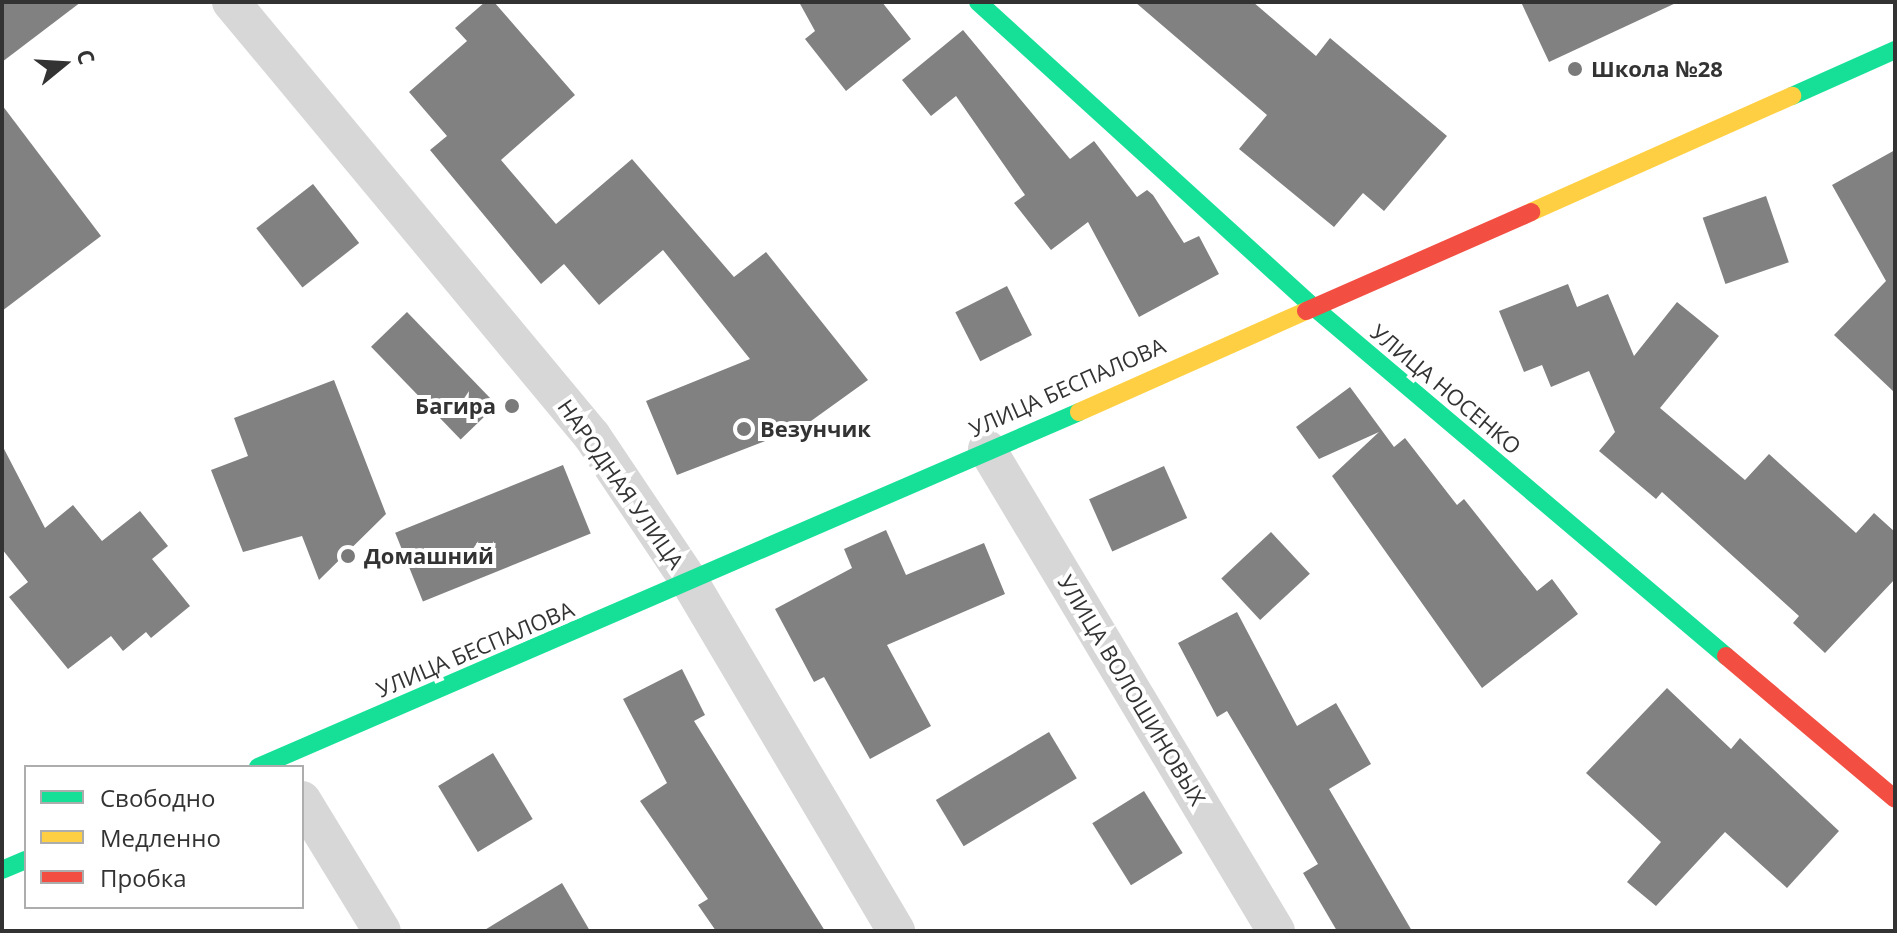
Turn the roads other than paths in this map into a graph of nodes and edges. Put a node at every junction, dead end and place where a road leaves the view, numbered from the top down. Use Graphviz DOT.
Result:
graph roads {
  1 [pos="231,2"];
  2 [pos="978,2"];
  3 [pos="1895,50"];
  4 [pos="1310,304"];
  5 [pos="987,449"];
  6 [pos="691,584"];
  7 [pos="272,765"];
  8 [pos="1895,799"];
  9 [pos="304,803"];
  10 [pos="24,861"];
  11 [pos="2,870"];
  12 [pos="382,931"];
  13 [pos="896,931"];
  14 [pos="1276,931"];
  1 -- 6 [label="street, НАРОДНАЯ УЛИЦА"];
  2 -- 4 [label="main road, УЛИЦА НОСЕНКО"];
  3 -- 4 [label="main road, УЛИЦА БЕСПАЛОВА"];
  4 -- 5 [label="main road, УЛИЦА БЕСПАЛОВА"];
  4 -- 8 [label="main road, УЛИЦА НОСЕНКО"];
  5 -- 6 [label="main road, УЛИЦА БЕСПАЛОВА"];
  5 -- 14 [label="street, УЛИЦА ВОЛОШИНОВЫХ"];
  6 -- 7 [label="main road, УЛИЦА БЕСПАЛОВА"];
  6 -- 13 [label="street, НАРОДНАЯ УЛИЦА"];
  9 -- 12 [label="street"];
  10 -- 11 [label="main road"];
}
